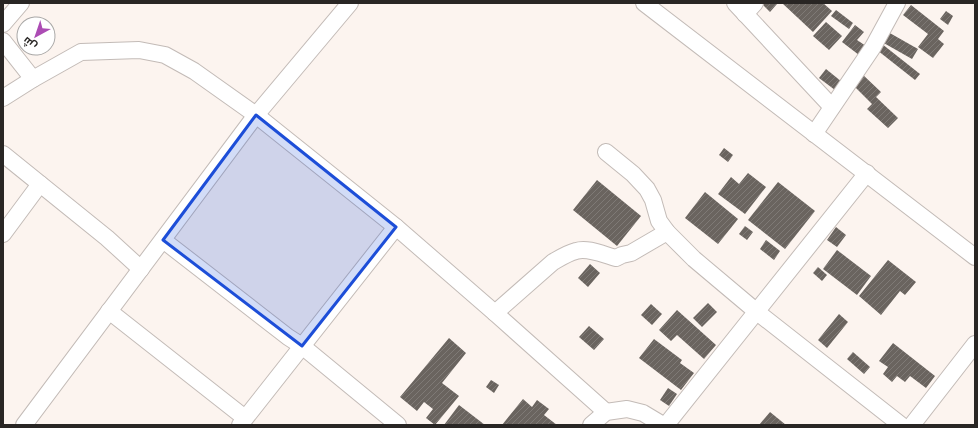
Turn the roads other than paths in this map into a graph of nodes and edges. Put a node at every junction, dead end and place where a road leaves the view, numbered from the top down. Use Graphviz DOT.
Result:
graph roads {
  1 [pos="21,3"];
  2 [pos="350,3"];
  3 [pos="644,3"];
  4 [pos="897,3"];
  5 [pos="745,7"];
  6 [pos="3,24"];
  7 [pos="3,41"];
  8 [pos="33,79"];
  9 [pos="3,98"];
  10 [pos="832,107"];
  11 [pos="256,115"];
  12 [pos="814,134"];
  13 [pos="606,152"];
  14 [pos="3,154"];
  15 [pos="868,174"];
  16 [pos="40,184"];
  17 [pos="396,227"];
  18 [pos="667,232"];
  19 [pos="3,234"];
  20 [pos="163,240"];
  21 [pos="975,257"];
  22 [pos="142,269"];
  23 [pos="109,310"];
  24 [pos="757,312"];
  25 [pos="495,313"];
  26 [pos="975,344"];
  27 [pos="302,346"];
  28 [pos="606,412"];
  29 [pos="242,422"];
  30 [pos="24,425"];
  31 [pos="398,425"];
  32 [pos="591,425"];
  33 [pos="663,425"];
  34 [pos="666,425"];
  35 [pos="901,425"];
  36 [pos="912,425"];
  1 -- 6 [label="street"];
  2 -- 11 [label="street"];
  3 -- 12 [label="street"];
  4 -- 10 [label="street"];
  5 -- 10 [label="street"];
  7 -- 8 [label="street"];
  8 -- 9 [label="street"];
  8 -- 11 [label="street"];
  10 -- 12 [label="street"];
  11 -- 17 [label="street"];
  11 -- 20 [label="street"];
  12 -- 15 [label="street"];
  13 -- 18 [label="street"];
  14 -- 16 [label="street"];
  15 -- 21 [label="street"];
  15 -- 24 [label="street"];
  16 -- 19 [label="street"];
  16 -- 22 [label="street"];
  17 -- 25 [label="street"];
  17 -- 27 [label="street"];
  18 -- 24 [label="street"];
  18 -- 25 [label="street"];
  20 -- 22 [label="street"];
  20 -- 27 [label="street"];
  22 -- 23 [label="street"];
  23 -- 29 [label="street"];
  23 -- 30 [label="street"];
  24 -- 34 [label="street"];
  24 -- 35 [label="street"];
  25 -- 28 [label="street"];
  26 -- 36 [label="street"];
  27 -- 29 [label="street"];
  27 -- 31 [label="street"];
  28 -- 32 [label="street"];
  28 -- 33 [label="street"];
}
